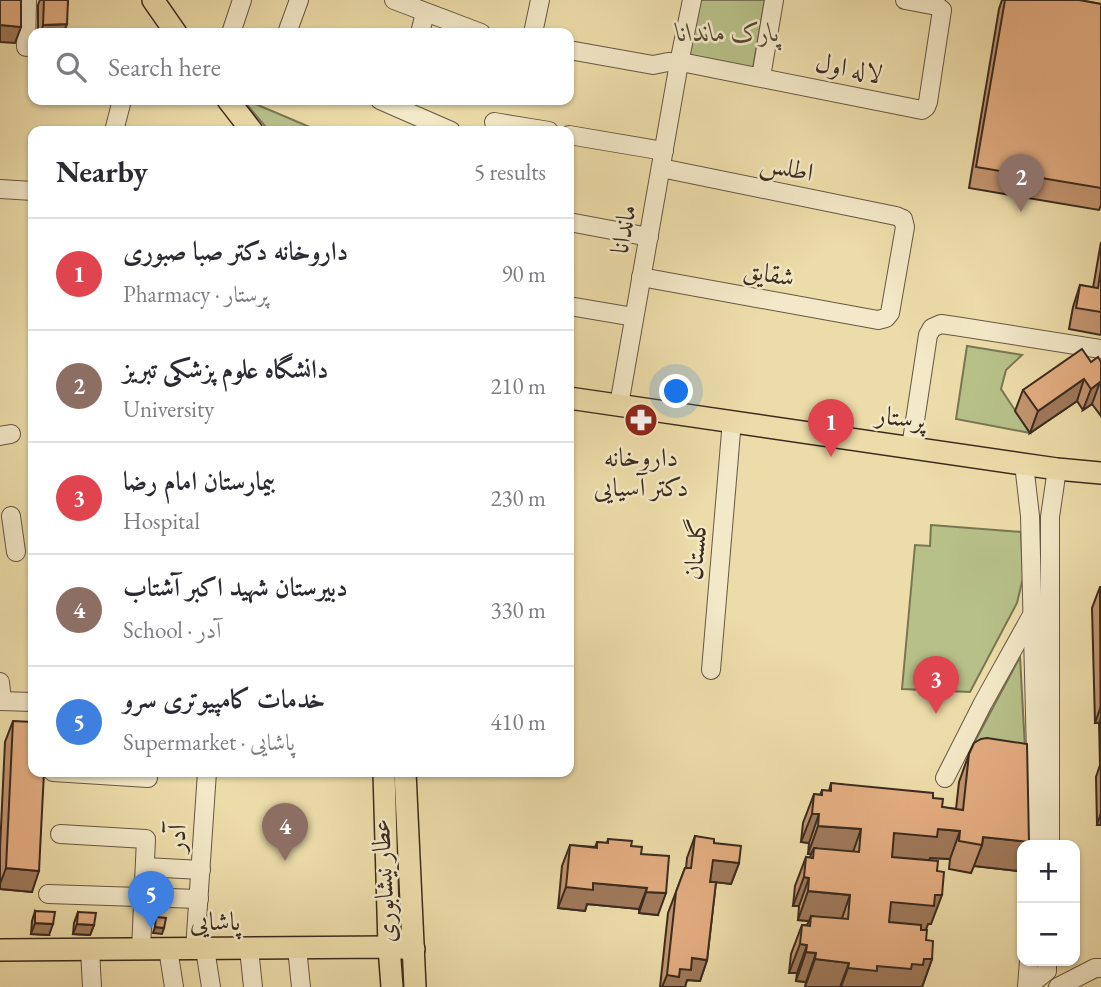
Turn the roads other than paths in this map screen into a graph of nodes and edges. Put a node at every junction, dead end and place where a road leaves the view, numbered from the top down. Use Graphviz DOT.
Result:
graph roads {
  1 [pos="27,0"];
  2 [pos="152,0"];
  3 [pos="242,0"];
  4 [pos="299,0"];
  5 [pos="394,0"];
  6 [pos="540,0"];
  7 [pos="692,0"];
  8 [pos="775,0"];
  9 [pos="905,0"];
  10 [pos="425,13"];
  11 [pos="172,28"];
  12 [pos="233,28"];
  13 [pos="289,28"];
  14 [pos="421,28"];
  15 [pos="467,28"];
  16 [pos="535,28"];
  17 [pos="26,47"];
  18 [pos="574,51"];
  19 [pos="679,62"];
  20 [pos="761,77"];
  21 [pos="121,105"];
  22 [pos="232,105"];
  23 [pos="403,105"];
  24 [pos="494,122"];
  25 [pos="115,126"];
  26 [pos="248,126"];
  27 [pos="442,126"];
  28 [pos="518,126"];
  29 [pos="574,136"];
  30 [pos="662,159"];
  31 [pos="0,189"];
  32 [pos="28,191"];
  33 [pos="574,223"];
  34 [pos="649,237"];
  35 [pos="642,276"];
  36 [pos="574,307"];
  37 [pos="634,317"];
  38 [pos="886,318"];
  39 [pos="1101,349"];
  40 [pos="574,399"];
  41 [pos="619,405"];
  42 [pos="574,409"];
  43 [pos="731,432"];
  44 [pos="911,447"];
  45 [pos="1024,468"];
  46 [pos="1056,473"];
  47 [pos="1101,473"];
  48 [pos="1101,481"];
  49 [pos="12,515"];
  50 [pos="16,552"];
  51 [pos="1041,613"];
  52 [pos="711,670"];
  53 [pos="0,682"];
  54 [pos="1,701"];
  55 [pos="28,702"];
  56 [pos="138,777"];
  57 [pos="207,777"];
  58 [pos="384,777"];
  59 [pos="405,777"];
  60 [pos="148,778"];
  61 [pos="945,778"];
  62 [pos="60,834"];
  63 [pos="1036,840"];
  64 [pos="1050,840"];
  65 [pos="145,867"];
  66 [pos="201,870"];
  67 [pos="48,894"];
  68 [pos="143,897"];
  69 [pos="199,899"];
  70 [pos="389,947"];
  71 [pos="297,948"];
  72 [pos="414,948"];
  73 [pos="168,949"];
  74 [pos="200,949"];
  75 [pos="249,949"];
  76 [pos="0,950"];
  77 [pos="90,950"];
  78 [pos="141,950"];
  79 [pos="1029,966"];
  80 [pos="1047,966"];
  81 [pos="1101,968"];
  82 [pos="92,987"];
  83 [pos="174,987"];
  84 [pos="211,987"];
  85 [pos="253,987"];
  86 [pos="302,987"];
  87 [pos="392,987"];
  88 [pos="415,987"];
  89 [pos="1027,987"];
  90 [pos="1058,987"];
  1 -- 17 [label="street"];
  2 -- 11 [label="main road"];
  3 -- 12 [label="street"];
  4 -- 13 [label="street"];
  5 -- 10 [label="street"];
  6 -- 16 [label="street"];
  7 -- 19 [label="street, ماندانا"];
  8 -- 20 [label="street"];
  9 -- 20 [label="street, لاله اول"];
  10 -- 14 [label="street"];
  10 -- 15 [label="street"];
  18 -- 19 [label="street"];
  19 -- 20 [label="street"];
  19 -- 30 [label="street, ماندانا"];
  21 -- 25 [label="street"];
  22 -- 26 [label="main road"];
  23 -- 27 [label="street"];
  24 -- 28 [label="street"];
  29 -- 30 [label="street, اطلس"];
  30 -- 34 [label="street, ماندانا"];
  30 -- 38 [label="street, اطلس"];
  31 -- 32 [label="street"];
  33 -- 34 [label="street"];
  34 -- 35 [label="street, ماندانا"];
  35 -- 37 [label="street, ماندانا"];
  35 -- 38 [label="street, شقایق"];
  36 -- 37 [label="street"];
  37 -- 41 [label="street, ماندانا"];
  39 -- 44 [label="street"];
  40 -- 41 [label="main road, پرستار"];
  41 -- 44 [label="main road, پرستار"];
  42 -- 43 [label="main road, پرستار"];
  43 -- 45 [label="main road, پرستار"];
  43 -- 52 [label="street, گلستان"];
  44 -- 45 [label="main road, پرستار"];
  45 -- 46 [label="main road, پرستار"];
  45 -- 51 [label="street"];
  46 -- 47 [label="main road, پرستار"];
  46 -- 48 [label="main road, پرستار"];
  46 -- 51 [label="street"];
  49 -- 50 [label="street"];
  51 -- 61 [label="street"];
  51 -- 63 [label="street"];
  51 -- 64 [label="street"];
  53 -- 54 [label="street"];
  54 -- 55 [label="street"];
  56 -- 60 [label="street"];
  57 -- 66 [label="street, آدر"];
  58 -- 70 [label="main road, عطار نیشابوری"];
  59 -- 72 [label="main road, عطار نیشابوری"];
  62 -- 65 [label="street"];
  65 -- 66 [label="street"];
  65 -- 68 [label="street"];
  66 -- 69 [label="street, آدر"];
  67 -- 68 [label="street"];
  68 -- 69 [label="street"];
  68 -- 78 [label="street"];
  69 -- 74 [label="street, آدر"];
  70 -- 71 [label="main road, پاشایی"];
  70 -- 72 [label="main road, پاشایی"];
  70 -- 87 [label="main road, عطار نیشابوری"];
  71 -- 75 [label="main road, پاشایی"];
  71 -- 86 [label="street"];
  72 -- 88 [label="main road, عطار نیشابوری"];
  73 -- 74 [label="main road, پاشایی"];
  73 -- 78 [label="main road, پاشایی"];
  73 -- 83 [label="street"];
  74 -- 75 [label="main road, پاشایی"];
  74 -- 84 [label="street, آدر"];
  75 -- 85 [label="street"];
  76 -- 77 [label="main road, پاشایی"];
  77 -- 78 [label="main road, پاشایی"];
  77 -- 82 [label="street"];
  79 -- 89 [label="street"];
  80 -- 89 [label="street"];
  81 -- 90 [label="street"];
}
